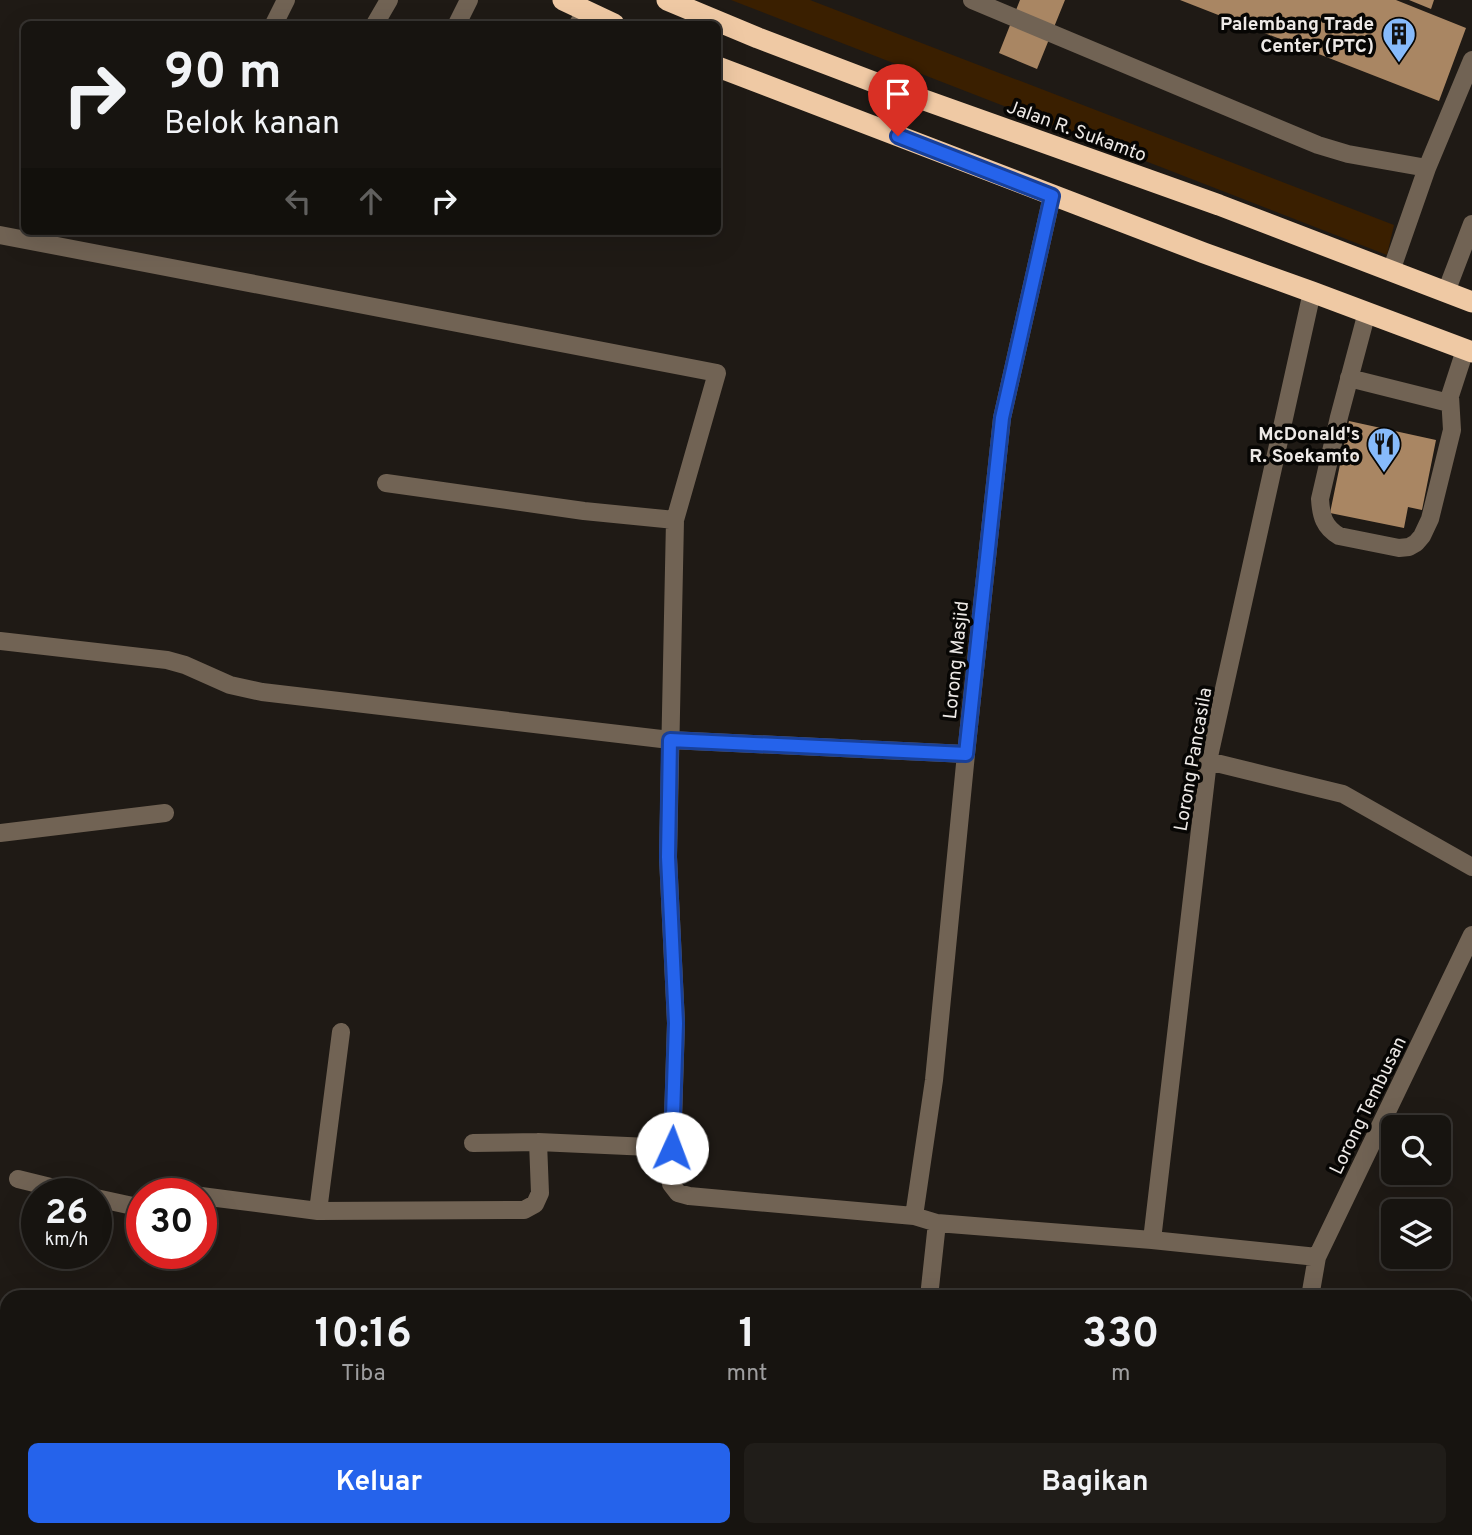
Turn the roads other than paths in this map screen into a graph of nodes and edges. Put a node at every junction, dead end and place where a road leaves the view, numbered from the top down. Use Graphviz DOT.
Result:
graph roads {
  1 [pos="286,0"];
  2 [pos="389,0"];
  3 [pos="469,0"];
  4 [pos="563,0"];
  5 [pos="667,0"];
  6 [pos="972,0"];
  7 [pos="582,18"];
  8 [pos="276,21"];
  9 [pos="377,21"];
  10 [pos="458,21"];
  11 [pos="717,21"];
  12 [pos="721,23"];
  13 [pos="1472,60"];
  14 [pos="721,68"];
  15 [pos="1427,168"];
  16 [pos="1052,196"];
  17 [pos="1472,224"];
  18 [pos="0,235"];
  19 [pos="1391,271"];
  20 [pos="1312,292"];
  21 [pos="1446,292"];
  22 [pos="1472,302"];
  23 [pos="1367,312"];
  24 [pos="1469,351"];
  25 [pos="1349,378"];
  26 [pos="1449,404"];
  27 [pos="386,483"];
  28 [pos="675,520"];
  29 [pos="0,641"];
  30 [pos="670,740"];
  31 [pos="966,754"];
  32 [pos="1208,761"];
  33 [pos="165,813"];
  34 [pos="0,832"];
  35 [pos="1472,867"];
  36 [pos="1472,935"];
  37 [pos="341,1031"];
  38 [pos="538,1142"];
  39 [pos="473,1143"];
  40 [pos="672,1148"];
  41 [pos="18,1179"];
  42 [pos="21,1180"];
  43 [pos="217,1198"];
  44 [pos="318,1211"];
  45 [pos="914,1216"];
  46 [pos="937,1223"];
  47 [pos="1152,1240"];
  48 [pos="1317,1258"];
  49 [pos="930,1290"];
  50 [pos="1311,1290"];
  1 -- 8 [label="street"];
  2 -- 9 [label="street"];
  3 -- 10 [label="street"];
  4 -- 7 [label="highway"];
  5 -- 11 [label="highway, Jalan R. Sukamto"];
  6 -- 15 [label="street"];
  12 -- 19 [label="highway, Jalan R. Sukamto"];
  13 -- 15 [label="street"];
  14 -- 16 [label="highway"];
  15 -- 19 [label="street"];
  16 -- 20 [label="highway"];
  16 -- 31 [label="street, Lorong Masjid"];
  17 -- 21 [label="street"];
  18 -- 28 [label="street"];
  19 -- 21 [label="highway, Jalan R. Sukamto"];
  20 -- 23 [label="highway"];
  20 -- 32 [label="street, Lorong Pancasila"];
  21 -- 22 [label="highway, Jalan R. Sukamto"];
  23 -- 24 [label="highway"];
  23 -- 25 [label="street"];
  24 -- 26 [label="street"];
  25 -- 26 [label="street"];
  25 -- 26 [label="street"];
  27 -- 28 [label="street"];
  28 -- 30 [label="street"];
  29 -- 30 [label="street"];
  30 -- 31 [label="street"];
  30 -- 40 [label="street"];
  31 -- 45 [label="street, Lorong Masjid"];
  32 -- 35 [label="street"];
  32 -- 47 [label="street, Lorong Pancasila"];
  33 -- 34 [label="street"];
  36 -- 48 [label="street, Lorong Tembusan"];
  37 -- 44 [label="street"];
  38 -- 39 [label="street"];
  38 -- 40 [label="street"];
  38 -- 44 [label="street"];
  40 -- 45 [label="street"];
  41 -- 42 [label="street"];
  43 -- 44 [label="street"];
  45 -- 46 [label="street"];
  46 -- 47 [label="street"];
  46 -- 49 [label="street"];
  47 -- 48 [label="street"];
  48 -- 50 [label="street, Lorong Tembusan"];
}
